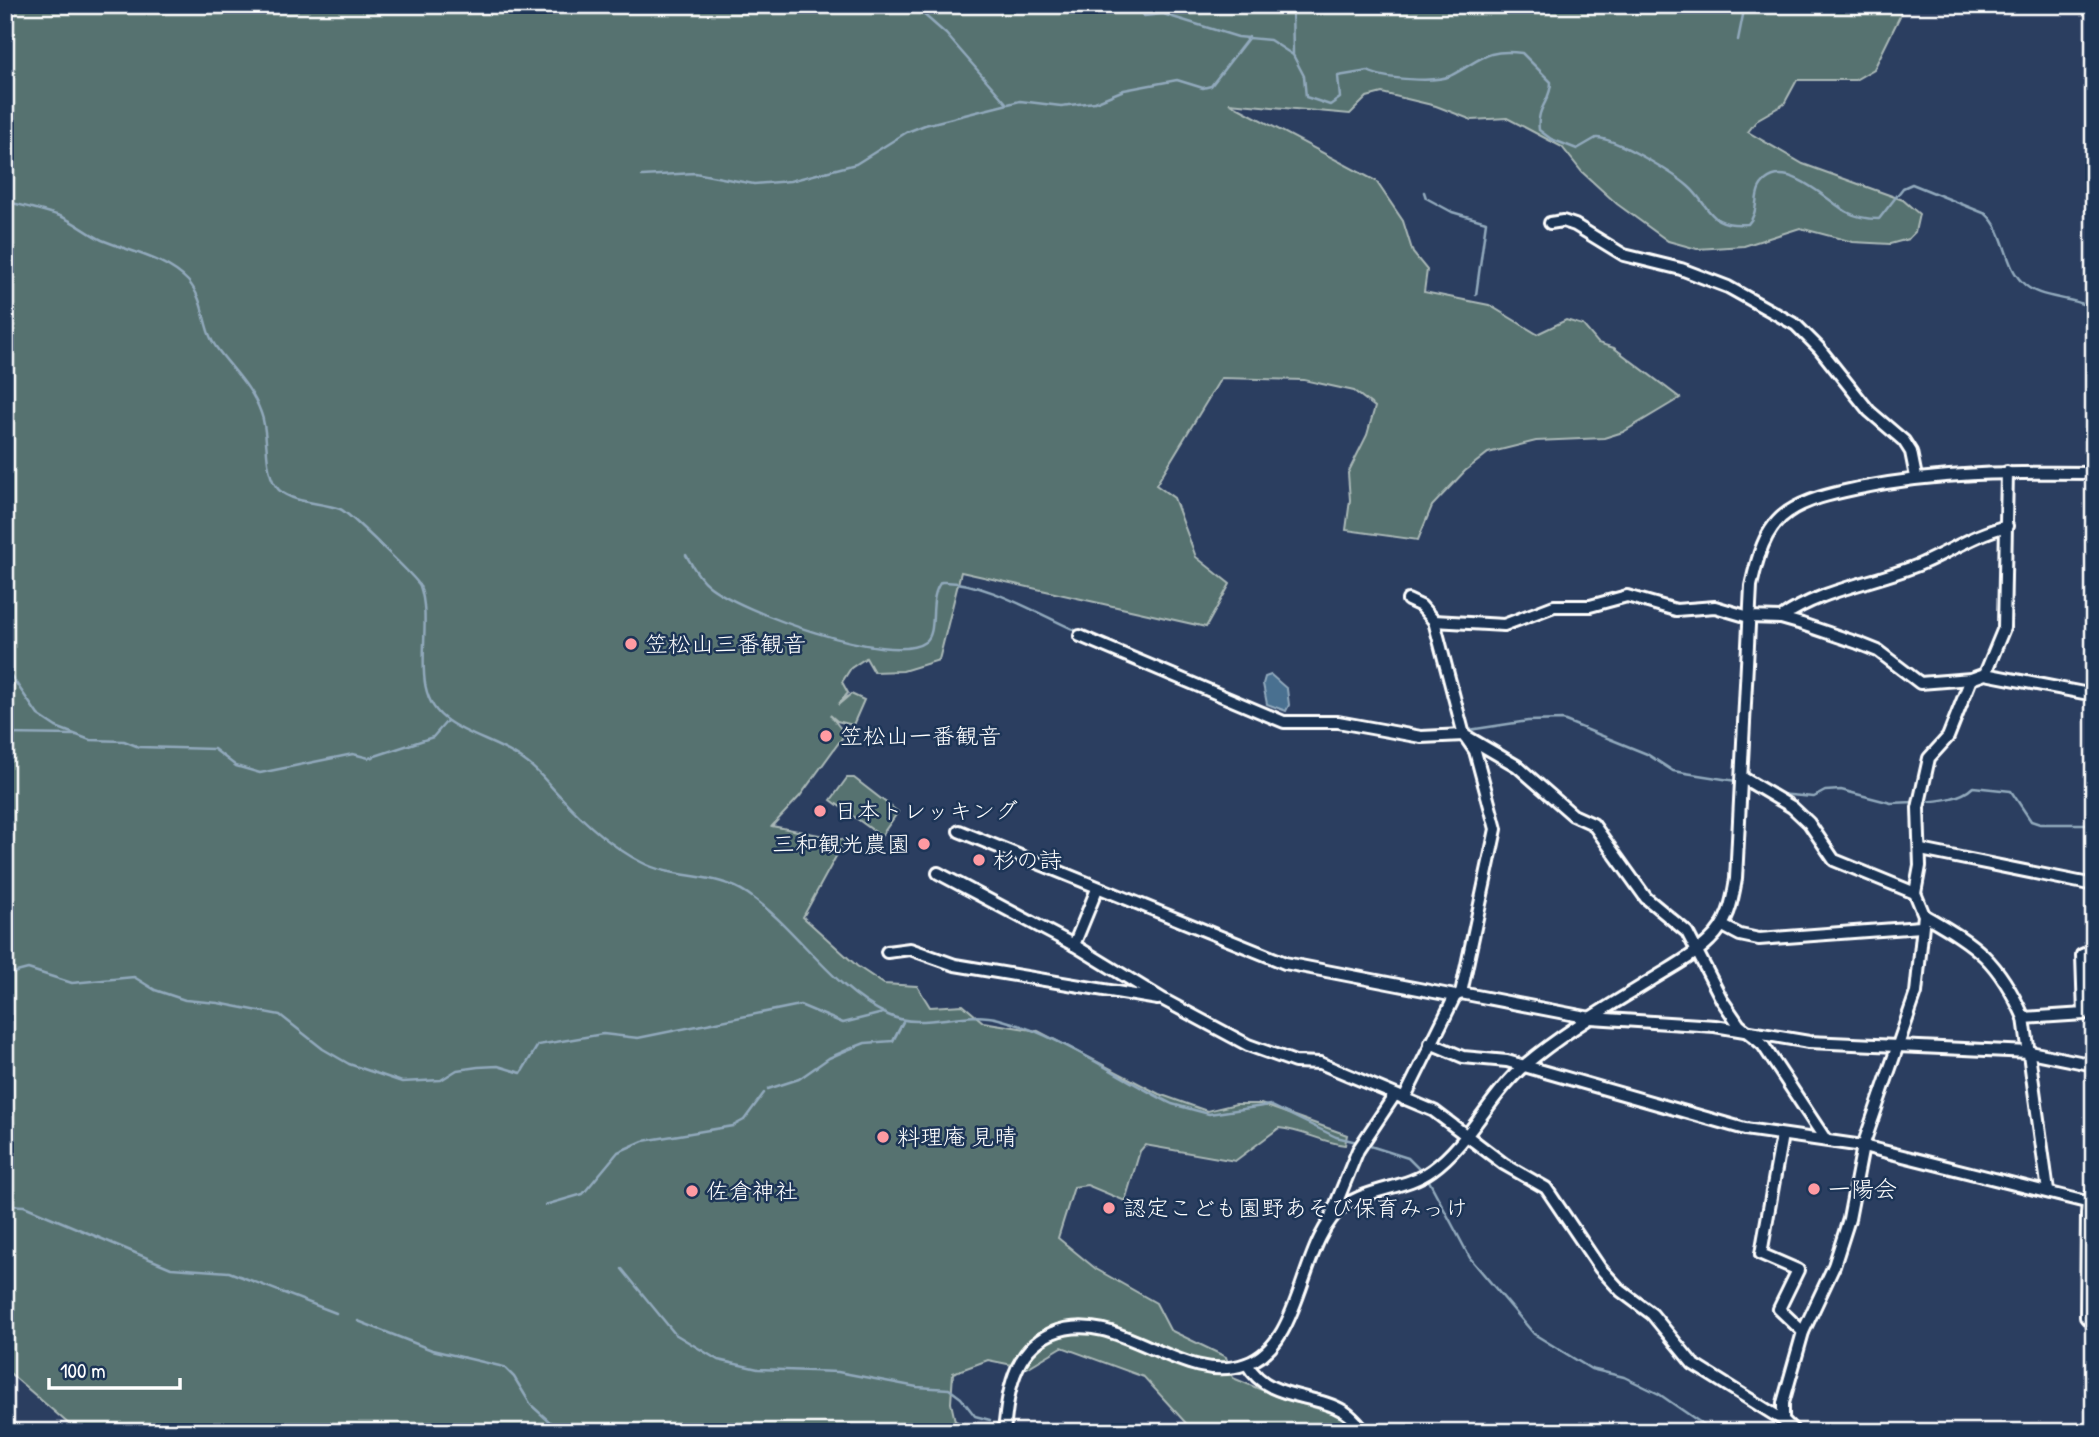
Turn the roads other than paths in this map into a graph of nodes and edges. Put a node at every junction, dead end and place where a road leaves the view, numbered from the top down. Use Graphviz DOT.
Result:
graph roads {
  1 [pos="1550,223"];
  2 [pos="2007,472"];
  3 [pos="2094,473"];
  4 [pos="1916,477"];
  5 [pos="2007,526"];
  6 [pos="1408,600"];
  7 [pos="1749,617"];
  8 [pos="1781,618"];
  9 [pos="1434,621"];
  10 [pos="1080,636"];
  11 [pos="1985,674"];
  12 [pos="1971,680"];
  13 [pos="2094,695"];
  14 [pos="1464,735"];
  15 [pos="1743,778"];
  16 [pos="959,831"];
  17 [pos="1921,850"];
  18 [pos="938,873"];
  19 [pos="2094,886"];
  20 [pos="1097,889"];
  21 [pos="1915,893"];
  22 [pos="1924,915"];
  23 [pos="1723,926"];
  24 [pos="1921,927"];
  25 [pos="1074,944"];
  26 [pos="1698,950"];
  27 [pos="2094,950"];
  28 [pos="887,952"];
  29 [pos="1458,994"];
  30 [pos="1164,1000"];
  31 [pos="1591,1018"];
  32 [pos="2024,1018"];
  33 [pos="1752,1034"];
  34 [pos="1430,1043"];
  35 [pos="1899,1045"];
  36 [pos="2030,1052"];
  37 [pos="2094,1065"];
  38 [pos="1523,1066"];
  39 [pos="1399,1097"];
  40 [pos="1466,1133"];
  41 [pos="1782,1135"];
  42 [pos="1825,1139"];
  43 [pos="1863,1146"];
  44 [pos="2094,1190"];
  45 [pos="2048,1191"];
  46 [pos="2091,1203"];
  47 [pos="1329,1222"];
  48 [pos="2094,1326"];
  49 [pos="1803,1332"];
  50 [pos="1247,1364"];
  51 [pos="1783,1420"];
  52 [pos="1004,1432"];
  53 [pos="1365,1432"];
  54 [pos="1795,1432"];
  1 -- 4 [label="street"];
  2 -- 3 [label="street"];
  2 -- 4 [label="street"];
  2 -- 5 [label="street"];
  4 -- 7 [label="street"];
  5 -- 8 [label="street"];
  5 -- 11 [label="street"];
  6 -- 9 [label="street"];
  7 -- 8 [label="street"];
  7 -- 9 [label="street"];
  7 -- 15 [label="street"];
  8 -- 12 [label="street"];
  9 -- 14 [label="street"];
  10 -- 14 [label="street"];
  11 -- 12 [label="street"];
  11 -- 13 [label="street"];
  12 -- 17 [label="street"];
  14 -- 26 [label="street"];
  14 -- 29 [label="street"];
  15 -- 21 [label="street"];
  15 -- 23 [label="street"];
  16 -- 20 [label="street"];
  17 -- 19 [label="street"];
  17 -- 21 [label="street"];
  18 -- 25 [label="street"];
  20 -- 25 [label="street"];
  20 -- 29 [label="street"];
  21 -- 22 [label="street"];
  22 -- 24 [label="street"];
  22 -- 32 [label="street"];
  23 -- 24 [label="street"];
  23 -- 26 [label="street"];
  24 -- 35 [label="street"];
  25 -- 30 [label="street"];
  26 -- 31 [label="street"];
  26 -- 33 [label="street"];
  27 -- 32 [label="street"];
  28 -- 30 [label="street"];
  29 -- 31 [label="street"];
  29 -- 34 [label="street"];
  30 -- 39 [label="street"];
  31 -- 33 [label="street"];
  31 -- 38 [label="street"];
  32 -- 36 [label="street"];
  33 -- 35 [label="street"];
  33 -- 42 [label="street"];
  34 -- 38 [label="street"];
  34 -- 39 [label="street"];
  35 -- 36 [label="street"];
  35 -- 43 [label="street"];
  36 -- 37 [label="street"];
  36 -- 45 [label="street"];
  38 -- 40 [label="street"];
  38 -- 41 [label="street"];
  39 -- 40 [label="street"];
  39 -- 47 [label="street"];
  40 -- 47 [label="street"];
  40 -- 51 [label="street"];
  41 -- 42 [label="street"];
  41 -- 49 [label="street"];
  42 -- 43 [label="street"];
  43 -- 45 [label="street"];
  43 -- 49 [label="street"];
  44 -- 46 [label="street"];
  45 -- 46 [label="street"];
  46 -- 48 [label="street"];
  47 -- 50 [label="street"];
  49 -- 51 [label="street"];
  50 -- 52 [label="street"];
  50 -- 53 [label="street"];
  51 -- 54 [label="street"];
}
